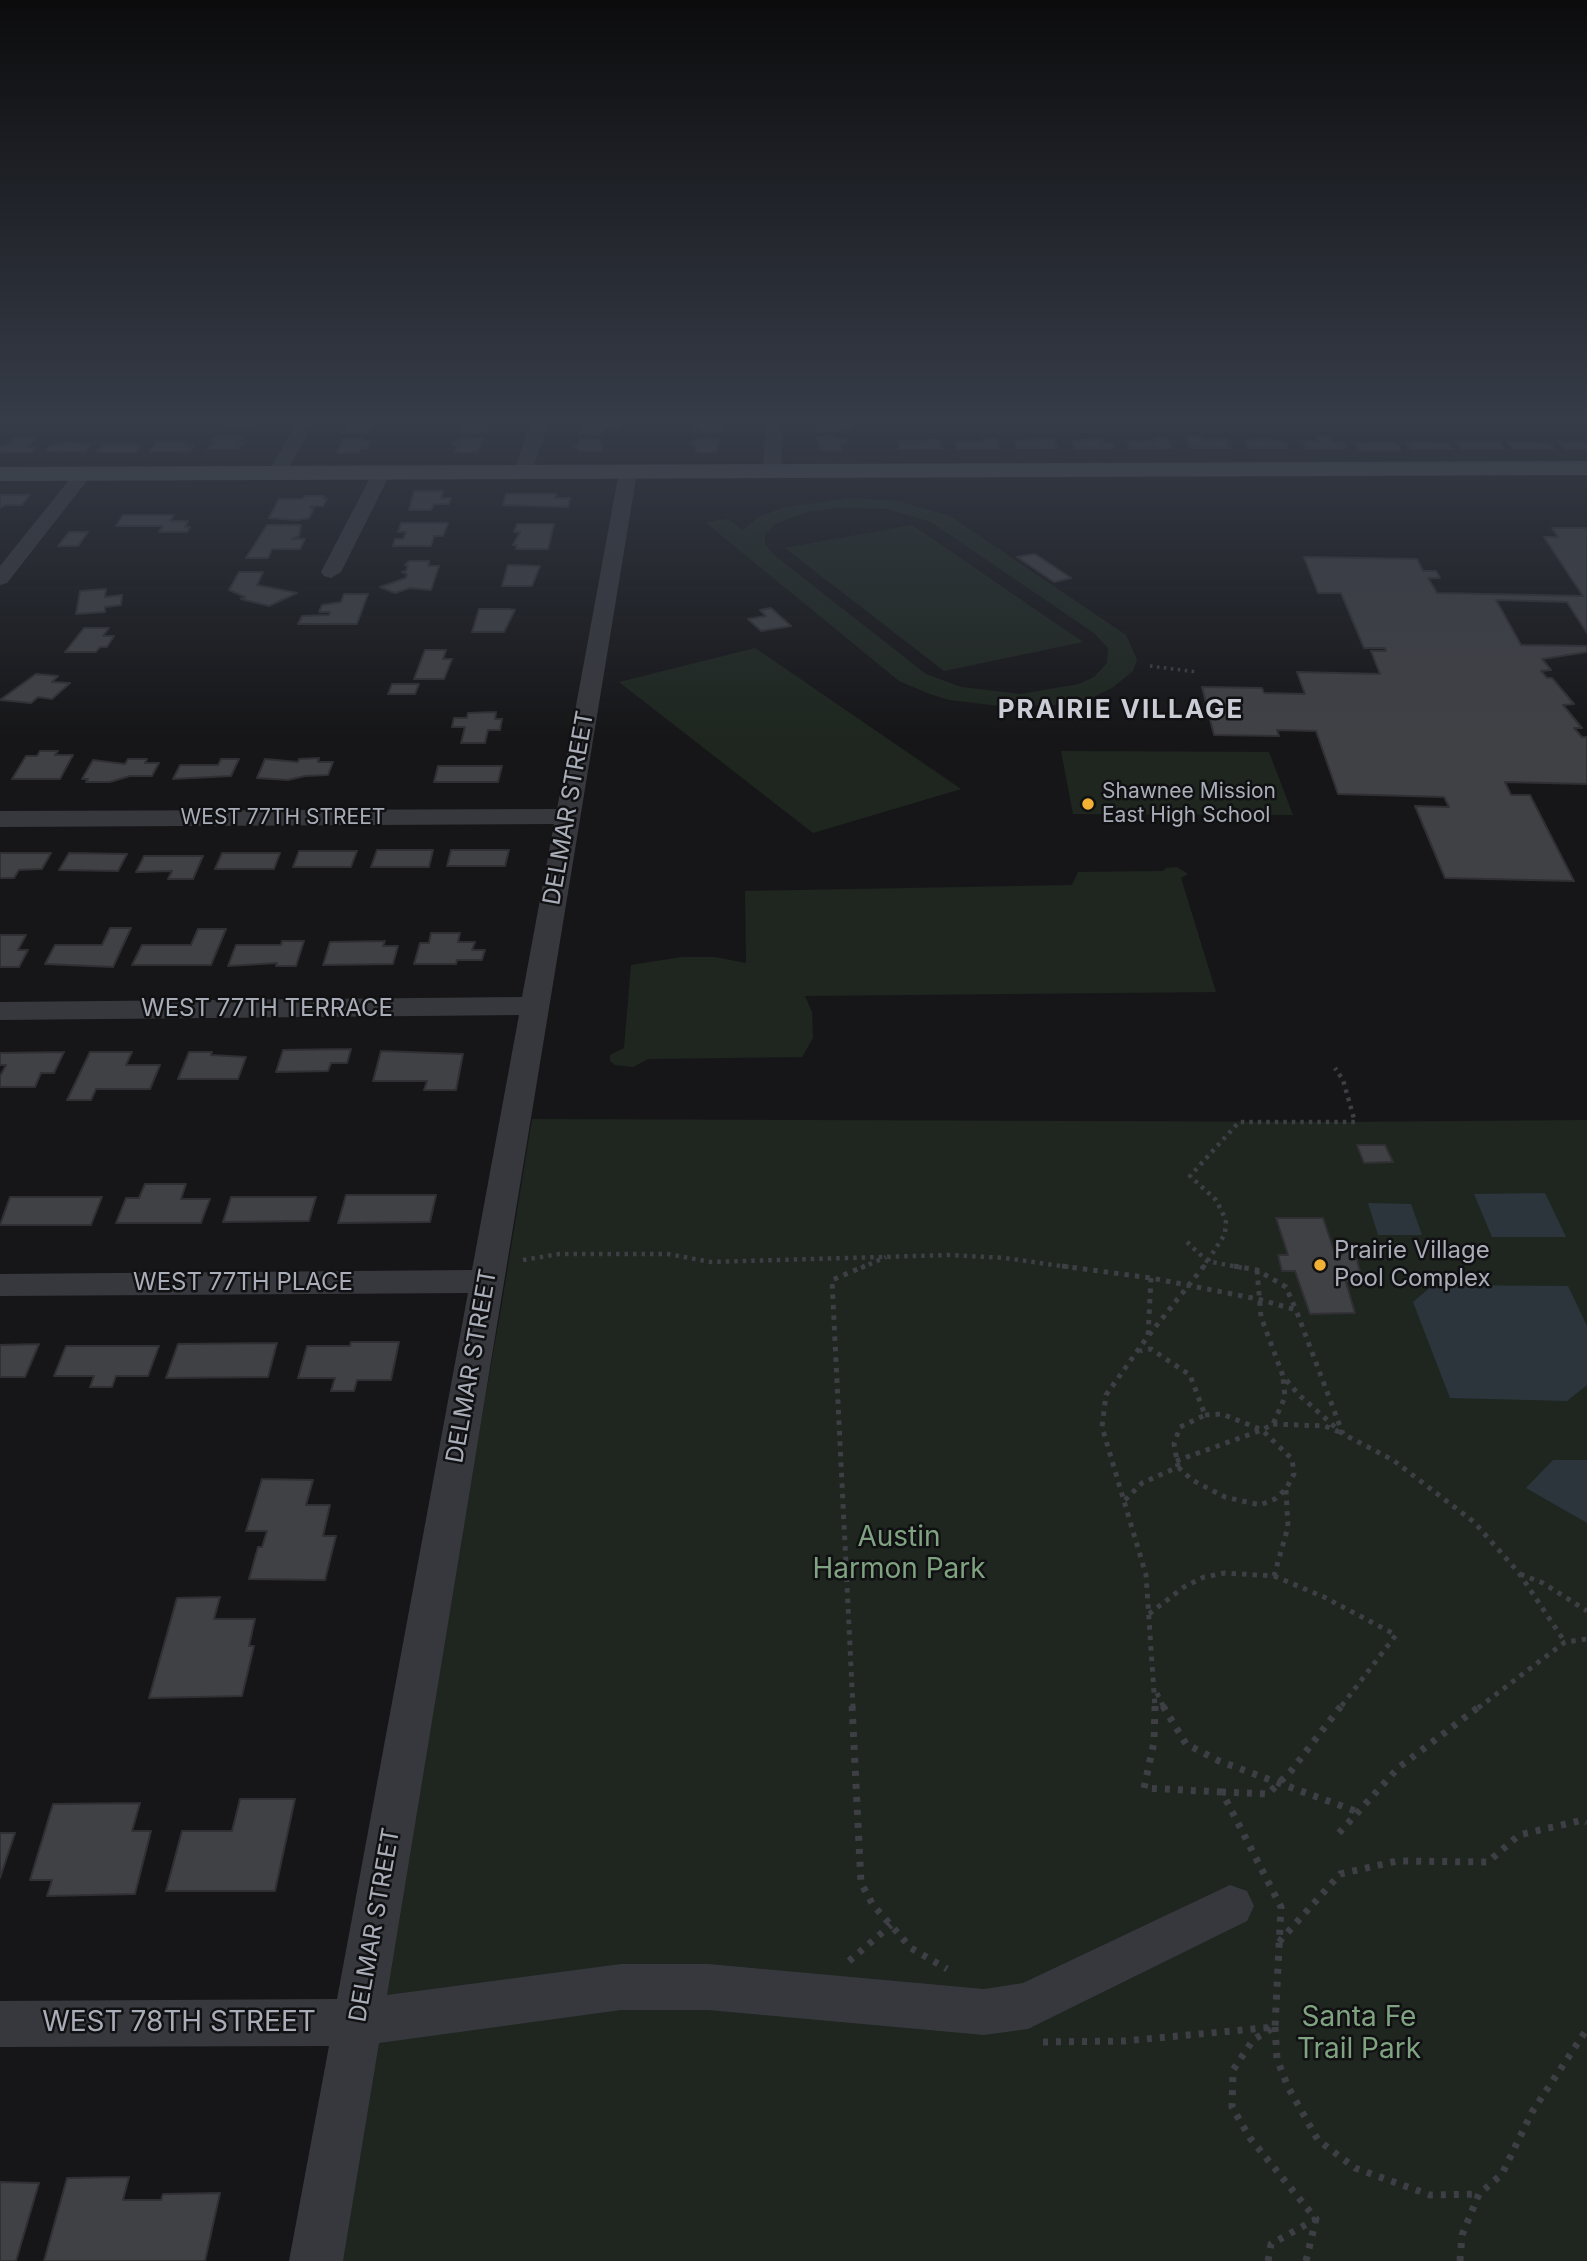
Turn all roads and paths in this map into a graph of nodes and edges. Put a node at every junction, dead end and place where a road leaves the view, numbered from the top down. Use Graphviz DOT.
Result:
graph roads {
  1 [pos="41,527"];
  2 [pos="354,527"];
  3 [pos="618,527"];
  4 [pos="331,572"];
  5 [pos="1,576"];
  6 [pos="1150,666"];
  7 [pos="1198,672"];
  8 [pos="566,816"];
  9 [pos="0,819"];
  10 [pos="535,1006"];
  11 [pos="0,1011"];
  12 [pos="1335,1068"];
  13 [pos="1187,1242"];
  14 [pos="886,1257"];
  15 [pos="1207,1261"];
  16 [pos="1257,1270"];
  17 [pos="500,1271"];
  18 [pos="1151,1278"];
  19 [pos="0,1285"];
  20 [pos="1191,1286"];
  21 [pos="1258,1299"];
  22 [pos="1296,1310"];
  23 [pos="1148,1336"];
  24 [pos="1139,1351"];
  25 [pos="1283,1376"];
  26 [pos="1205,1415"];
  27 [pos="1273,1424"];
  28 [pos="1262,1430"];
  29 [pos="1343,1434"];
  30 [pos="1177,1464"];
  31 [pos="1286,1489"];
  32 [pos="1125,1500"];
  33 [pos="1519,1573"];
  34 [pos="1274,1576"];
  35 [pos="1587,1611"];
  36 [pos="1149,1614"];
  37 [pos="1587,1639"];
  38 [pos="1565,1642"];
  39 [pos="1156,1692"];
  40 [pos="1278,1785"];
  41 [pos="1222,1792"];
  42 [pos="1358,1812"];
  43 [pos="1587,1822"];
  44 [pos="1339,1833"];
  45 [pos="1230,1906"];
  46 [pos="1279,1941"];
  47 [pos="953,1972"];
  48 [pos="1018,2008"];
  49 [pos="358,2022"];
  50 [pos="0,2024"];
  51 [pos="1275,2027"];
  52 [pos="1587,2029"];
  53 [pos="1479,2194"];
  54 [pos="1316,2219"];
  55 [pos="316,2261"];
  56 [pos="1268,2261"];
  57 [pos="1306,2261"];
  58 [pos="1460,2261"];
  1 -- 5 [label="street"];
  2 -- 4 [label="street"];
  3 -- 8 [label="street, DELMAR STREET"];
  6 -- 7 [label="path"];
  8 -- 9 [label="street, WEST 77TH STREET"];
  8 -- 10 [label="street, DELMAR STREET"];
  10 -- 11 [label="street, WEST 77TH TERRACE"];
  10 -- 17 [label="street, DELMAR STREET"];
  12 -- 15 [label="path"];
  13 -- 15 [label="path"];
  14 -- 17 [label="path"];
  14 -- 18 [label="path"];
  14 -- 47 [label="path"];
  15 -- 16 [label="path"];
  15 -- 20 [label="path"];
  16 -- 21 [label="path"];
  16 -- 22 [label="path"];
  17 -- 19 [label="street, WEST 77TH PLACE"];
  17 -- 49 [label="street, DELMAR STREET"];
  18 -- 20 [label="path"];
  18 -- 23 [label="path"];
  20 -- 21 [label="path"];
  20 -- 23 [label="path"];
  21 -- 22 [label="path"];
  21 -- 25 [label="path"];
  22 -- 29 [label="path"];
  23 -- 24 [label="path"];
  24 -- 26 [label="path"];
  24 -- 32 [label="path"];
  25 -- 27 [label="path"];
  25 -- 29 [label="path"];
  26 -- 28 [label="path"];
  26 -- 30 [label="path"];
  27 -- 28 [label="path"];
  27 -- 29 [label="path"];
  28 -- 30 [label="path"];
  28 -- 31 [label="path"];
  29 -- 33 [label="path"];
  30 -- 31 [label="path"];
  30 -- 32 [label="path"];
  31 -- 34 [label="path"];
  32 -- 36 [label="path"];
  33 -- 35 [label="path"];
  33 -- 38 [label="path"];
  34 -- 36 [label="path"];
  34 -- 40 [label="path"];
  36 -- 39 [label="path"];
  37 -- 38 [label="path"];
  38 -- 42 [label="path"];
  39 -- 40 [label="path"];
  39 -- 41 [label="path"];
  40 -- 41 [label="path"];
  40 -- 42 [label="path"];
  41 -- 46 [label="path"];
  42 -- 44 [label="path"];
  43 -- 46 [label="path"];
  45 -- 48 [label="street, WEST 78TH STREET"];
  46 -- 51 [label="path"];
  48 -- 49 [label="street, WEST 78TH STREET"];
  48 -- 51 [label="path"];
  49 -- 50 [label="street, WEST 78TH STREET"];
  49 -- 55 [label="street, DELMAR STREET"];
  51 -- 53 [label="path"];
  51 -- 54 [label="path"];
  52 -- 53 [label="path"];
  53 -- 58 [label="path"];
  54 -- 56 [label="path"];
  54 -- 57 [label="path"];
}
